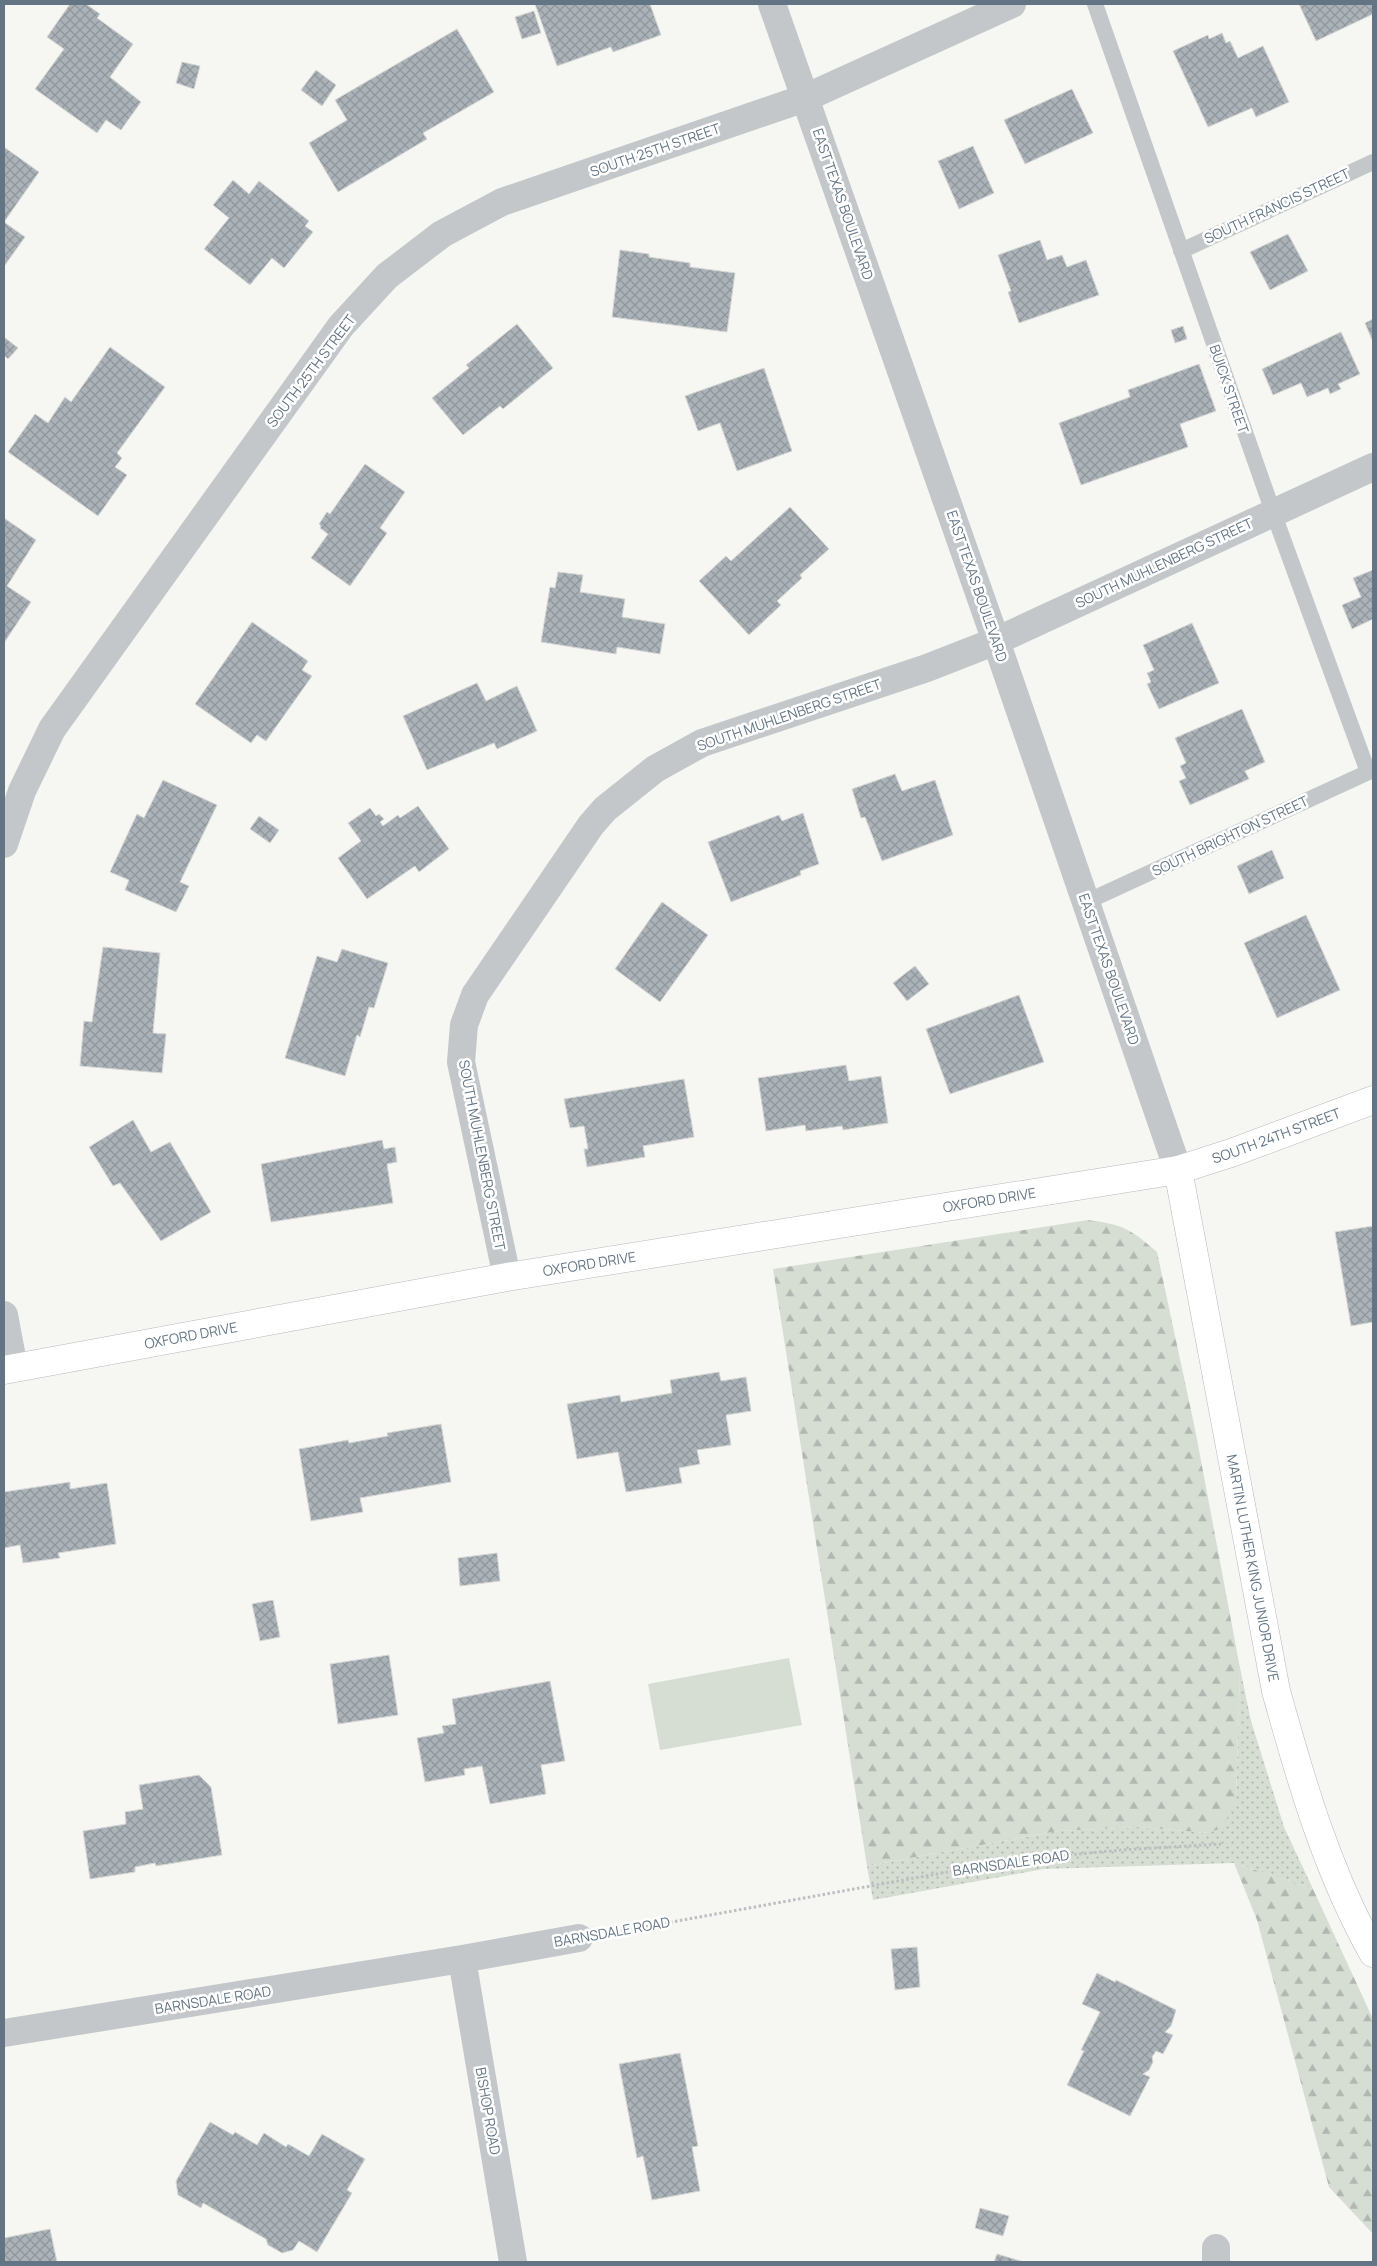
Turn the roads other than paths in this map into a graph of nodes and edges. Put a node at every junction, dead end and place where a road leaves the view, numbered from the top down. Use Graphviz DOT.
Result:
graph roads {
  1 [pos="772,4"];
  2 [pos="1012,4"];
  3 [pos="1095,4"];
  4 [pos="805,98"];
  5 [pos="1373,162"];
  6 [pos="1181,251"];
  7 [pos="1373,467"];
  8 [pos="1273,512"];
  9 [pos="996,641"];
  10 [pos="1371,771"];
  11 [pos="4,844"];
  12 [pos="1086,902"];
  13 [pos="1373,1100"];
  14 [pos="1178,1170"];
  15 [pos="507,1277"];
  16 [pos="4,1315"];
  17 [pos="9,1369"];
  18 [pos="579,1938"];
  19 [pos="1373,1953"];
  20 [pos="462,1959"];
  21 [pos="4,2033"];
  22 [pos="513,2262"];
  1 -- 4 [label="street, EAST TEXAS BOULEVARD"];
  2 -- 4 [label="street, SOUTH 25TH STREET"];
  3 -- 6 [label="lane, BUICK STREET"];
  4 -- 9 [label="street, EAST TEXAS BOULEVARD"];
  4 -- 11 [label="street, SOUTH 25TH STREET"];
  5 -- 6 [label="lane, SOUTH FRANCIS STREET"];
  6 -- 8 [label="lane, BUICK STREET"];
  7 -- 8 [label="street, SOUTH MUHLENBERG STREET"];
  8 -- 9 [label="street, SOUTH MUHLENBERG STREET"];
  8 -- 10 [label="lane, BUICK STREET"];
  9 -- 12 [label="street, EAST TEXAS BOULEVARD"];
  9 -- 15 [label="street, SOUTH MUHLENBERG STREET"];
  10 -- 12 [label="lane, SOUTH BRIGHTON STREET"];
  12 -- 14 [label="street, EAST TEXAS BOULEVARD"];
  13 -- 14 [label="main road, SOUTH 24TH STREET"];
  14 -- 15 [label="main road, OXFORD DRIVE"];
  14 -- 19 [label="main road, MARTIN LUTHER KING JUNIOR DRIVE"];
  15 -- 17 [label="main road, OXFORD DRIVE"];
  16 -- 17 [label="street"];
  18 -- 20 [label="street, BARNSDALE ROAD"];
  20 -- 21 [label="street, BARNSDALE ROAD"];
  20 -- 22 [label="street, BISHOP ROAD"];
}
